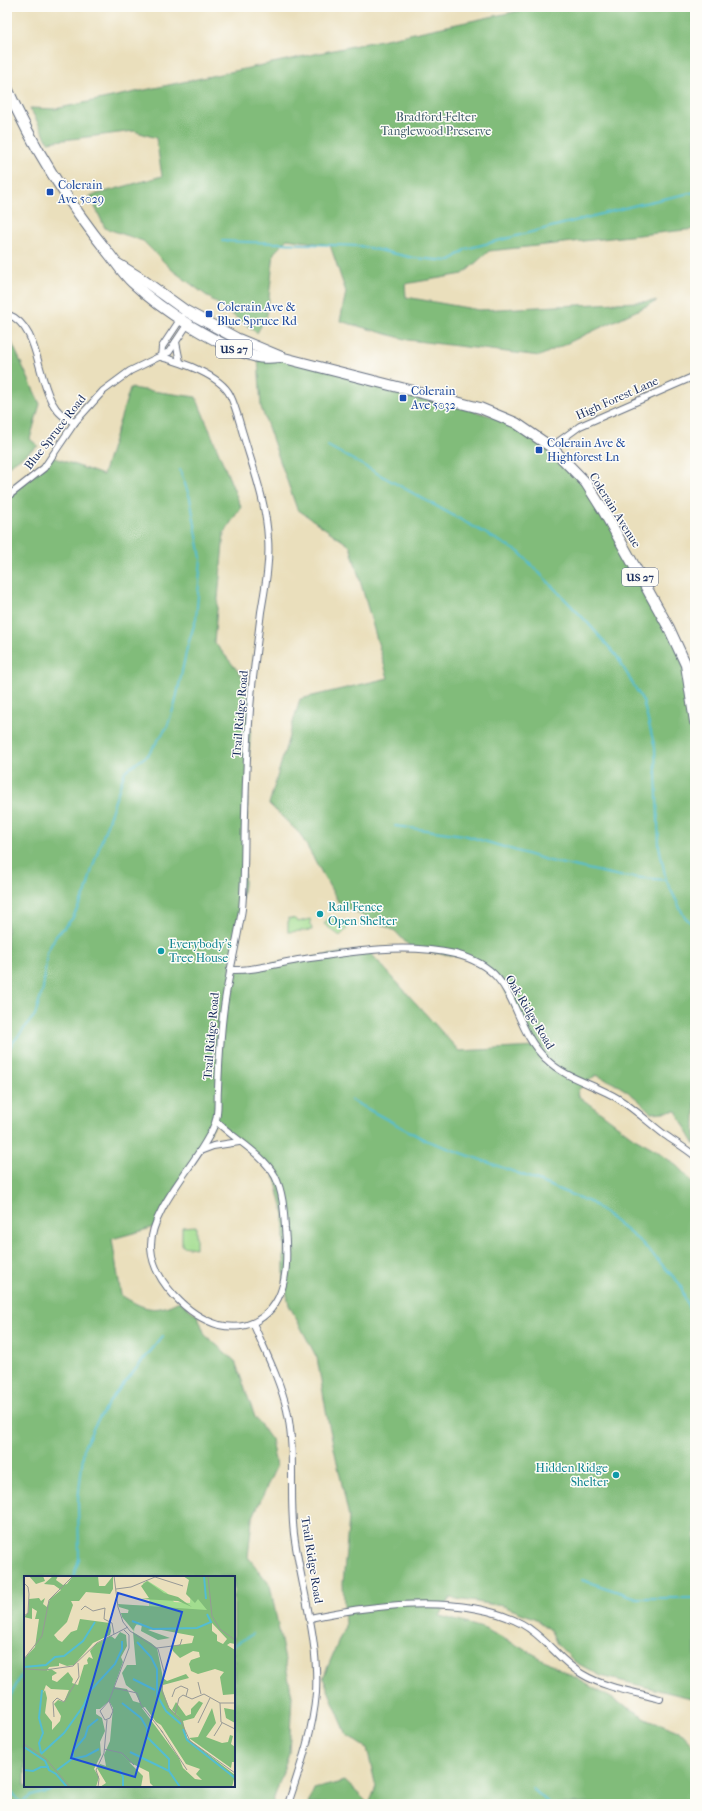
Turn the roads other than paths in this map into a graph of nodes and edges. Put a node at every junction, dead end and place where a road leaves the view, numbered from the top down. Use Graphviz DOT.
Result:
graph roads {
  1 [pos="7,88"];
  2 [pos="7,314"];
  3 [pos="187,317"];
  4 [pos="176,342"];
  5 [pos="161,357"];
  6 [pos="180,362"];
  7 [pos="695,376"];
  8 [pos="75,422"];
  9 [pos="552,448"];
  10 [pos="7,498"];
  11 [pos="695,722"];
  12 [pos="230,970"];
  13 [pos="216,1120"];
  14 [pos="239,1142"];
  15 [pos="200,1151"];
  16 [pos="695,1156"];
  17 [pos="253,1323"];
  18 [pos="310,1618"];
  19 [pos="660,1699"];
  20 [pos="288,1804"];
  1 -- 3 [label="main road, Colerain Avenue / US 27"];
  2 -- 8 [label="street"];
  3 -- 4 [label="street, Blue Spruce Road"];
  3 -- 5 [label="street"];
  3 -- 9 [label="main road, Colerain Avenue / US 27"];
  4 -- 5 [label="street, Blue Spruce Road"];
  4 -- 6 [label="street"];
  5 -- 6 [label="street, Trail Ridge Road"];
  5 -- 8 [label="street, Blue Spruce Road"];
  6 -- 12 [label="street, Trail Ridge Road"];
  7 -- 9 [label="street, High Forest Lane"];
  8 -- 10 [label="street, Blue Spruce Road"];
  9 -- 11 [label="main road, Colerain Avenue / US 27"];
  12 -- 13 [label="street, Trail Ridge Road"];
  12 -- 16 [label="street, Oak Ridge Road"];
  13 -- 14 [label="street, Trail Ridge Road"];
  13 -- 15 [label="street, Trail Ridge Road"];
  14 -- 15 [label="street"];
  14 -- 17 [label="street, Trail Ridge Road"];
  15 -- 17 [label="street, Trail Ridge Road"];
  17 -- 18 [label="street, Trail Ridge Road"];
  18 -- 19 [label="street"];
  18 -- 20 [label="street, Trail Ridge Road"];
}
